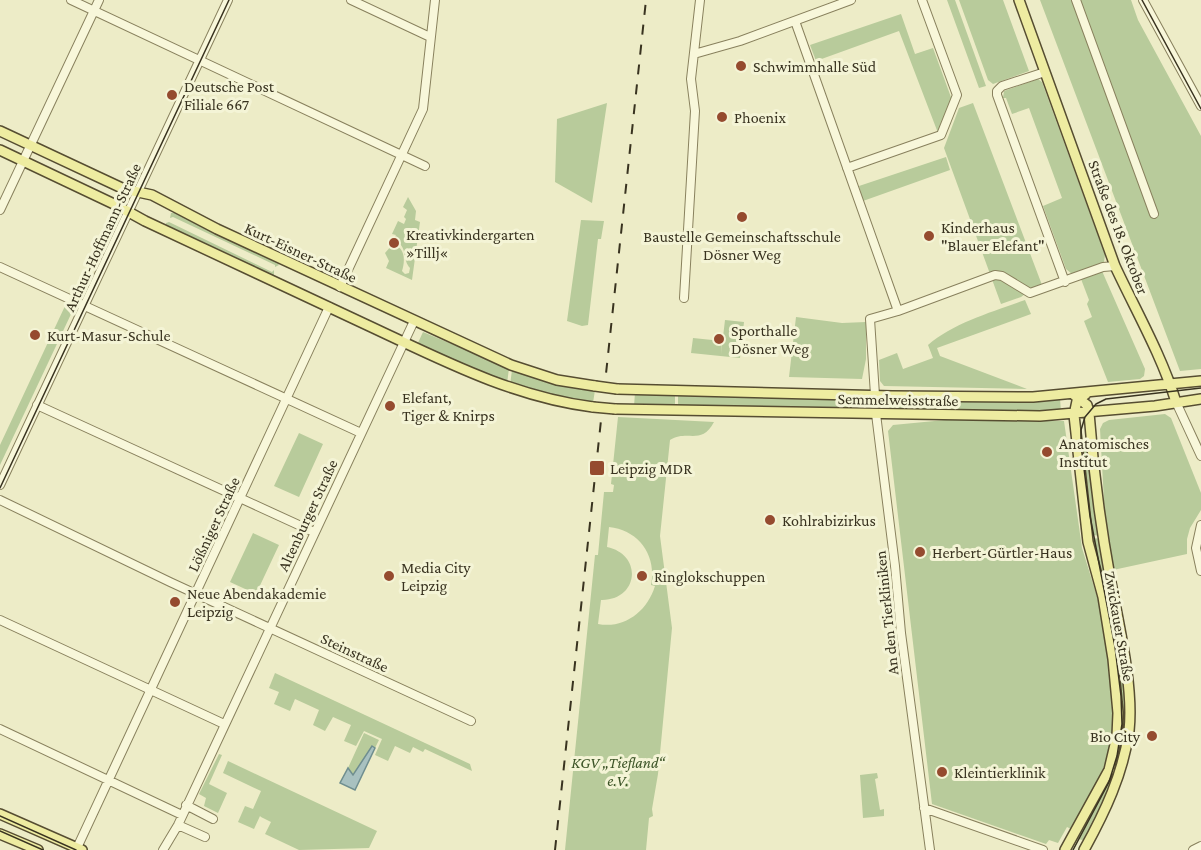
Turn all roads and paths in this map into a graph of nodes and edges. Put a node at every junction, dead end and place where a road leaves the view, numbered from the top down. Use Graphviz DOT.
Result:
graph roads {
  1 [pos="70,0"];
  2 [pos="99,0"];
  3 [pos="228,0"];
  4 [pos="351,0"];
  5 [pos="435,0"];
  6 [pos="700,0"];
  7 [pos="851,0"];
  8 [pos="922,0"];
  9 [pos="1019,0"];
  10 [pos="1076,0"];
  11 [pos="1143,0"];
  12 [pos="94,11"];
  13 [pos="795,21"];
  14 [pos="430,37"];
  15 [pos="694,54"];
  16 [pos="200,61"];
  17 [pos="1045,72"];
  18 [pos="1201,106"];
  19 [pos="0,131"];
  20 [pos="30,145"];
  21 [pos="0,150"];
  22 [pos="402,156"];
  23 [pos="23,161"];
  24 [pos="425,166"];
  25 [pos="847,168"];
  26 [pos="138,191"];
  27 [pos="0,210"];
  28 [pos="129,212"];
  29 [pos="1154,214"];
  30 [pos="1115,266"];
  31 [pos="0,267"];
  32 [pos="1065,282"];
  33 [pos="340,286"];
  34 [pos="684,297"];
  35 [pos="84,305"];
  36 [pos="329,307"];
  37 [pos="898,311"];
  38 [pos="414,321"];
  39 [pos="403,342"];
  40 [pos="1201,381"];
  41 [pos="1170,384"];
  42 [pos="595,386"];
  43 [pos="875,395"];
  44 [pos="1076,396"];
  45 [pos="287,399"];
  46 [pos="1201,399"];
  47 [pos="1176,402"];
  48 [pos="37,405"];
  49 [pos="1089,413"];
  50 [pos="876,414"];
  51 [pos="1074,414"];
  52 [pos="361,433"];
  53 [pos="1201,456"];
  54 [pos="0,485"];
  55 [pos="240,498"];
  56 [pos="0,500"];
  57 [pos="1201,525"];
  58 [pos="314,532"];
  59 [pos="1201,572"];
  60 [pos="195,593"];
  61 [pos="0,620"];
  62 [pos="270,627"];
  63 [pos="150,690"];
  64 [pos="471,721"];
  65 [pos="224,724"];
  66 [pos="0,729"];
  67 [pos="108,781"];
  68 [pos="186,805"];
  69 [pos="924,808"];
  70 [pos="0,814"];
  71 [pos="182,816"];
  72 [pos="213,819"];
  73 [pos="177,825"];
  74 [pos="0,834"];
  75 [pos="205,837"];
  76 [pos="1201,846"];
  77 [pos="78,849"];
  78 [pos="38,850"];
  79 [pos="163,850"];
  80 [pos="930,850"];
  81 [pos="1043,850"];
  82 [pos="1065,850"];
  83 [pos="1084,850"];
  84 [pos="1193,850"];
  1 -- 12 [label="street"];
  2 -- 12 [label="street"];
  3 -- 16 [label="street, Arthur-Hoffmann-Straße"];
  4 -- 14 [label="street"];
  5 -- 14 [label="street"];
  6 -- 15 [label="street"];
  7 -- 13 [label="street"];
  8 -- 25 [label="street"];
  9 -- 17 [label="main road, Straße des 18. Oktober"];
  10 -- 29 [label="street"];
  11 -- 18 [label="street"];
  12 -- 16 [label="street"];
  12 -- 20 [label="street"];
  13 -- 15 [label="street"];
  13 -- 25 [label="street"];
  14 -- 22 [label="street"];
  15 -- 34 [label="street"];
  16 -- 22 [label="street"];
  16 -- 26 [label="street, Arthur-Hoffmann-Straße"];
  17 -- 30 [label="main road, Straße des 18. Oktober"];
  17 -- 32 [label="street"];
  19 -- 20 [label="main road, Kurt-Eisner-Straße"];
  20 -- 23 [label="street"];
  20 -- 26 [label="main road, Kurt-Eisner-Straße"];
  21 -- 23 [label="main road"];
  22 -- 24 [label="street"];
  22 -- 33 [label="street"];
  23 -- 27 [label="street"];
  23 -- 28 [label="main road"];
  25 -- 37 [label="street"];
  26 -- 28 [label="street, Arthur-Hoffmann-Straße"];
  26 -- 33 [label="main road, Kurt-Eisner-Straße"];
  28 -- 35 [label="street, Arthur-Hoffmann-Straße"];
  28 -- 36 [label="main road"];
  30 -- 32 [label="street, Semmelweisstraße"];
  30 -- 41 [label="main road, Straße des 18. Oktober"];
  31 -- 35 [label="street"];
  32 -- 37 [label="street, Semmelweisstraße"];
  33 -- 38 [label="main road, Kurt-Eisner-Straße"];
  35 -- 45 [label="street"];
  35 -- 48 [label="street, Arthur-Hoffmann-Straße"];
  36 -- 39 [label="main road"];
  36 -- 45 [label="street, Lößniger Straße"];
  37 -- 43 [label="street, Semmelweisstraße"];
  38 -- 39 [label="street, Altenburger Straße"];
  38 -- 42 [label="main road, Kurt-Eisner-Straße"];
  39 -- 50 [label="main road, Semmelweisstraße, bridge"];
  39 -- 52 [label="street, Altenburger Straße"];
  40 -- 41 [label="main road"];
  41 -- 44 [label="main road"];
  41 -- 47 [label="main road, Straße des 18. Oktober"];
  42 -- 43 [label="main road, Semmelweisstraße, bridge"];
  43 -- 44 [label="main road, Semmelweisstraße"];
  43 -- 50 [label="main road"];
  44 -- 49 [label="main road, Zwickauer Straße"];
  44 -- 51 [label="main road, Zwickauer Straße"];
  45 -- 52 [label="street"];
  45 -- 55 [label="street, Lößniger Straße"];
  46 -- 47 [label="main road, Semmelweisstraße"];
  47 -- 49 [label="main road, Semmelweisstraße"];
  47 -- 53 [label="street, Straße des 18. Oktober"];
  48 -- 54 [label="street, Arthur-Hoffmann-Straße"];
  48 -- 55 [label="street"];
  49 -- 51 [label="main road, Semmelweisstraße"];
  49 -- 83 [label="main road, Zwickauer Straße"];
  50 -- 51 [label="main road, Semmelweisstraße"];
  50 -- 69 [label="street, An den Tierkliniken"];
  51 -- 82 [label="main road, Zwickauer Straße"];
  52 -- 58 [label="street, Altenburger Straße"];
  55 -- 58 [label="street"];
  55 -- 60 [label="street, Lößniger Straße"];
  56 -- 60 [label="street, Steinstraße"];
  57 -- 59 [label="street"];
  58 -- 62 [label="street, Altenburger Straße"];
  60 -- 62 [label="street, Steinstraße"];
  60 -- 63 [label="street, Lößniger Straße"];
  61 -- 63 [label="street"];
  62 -- 64 [label="street, Steinstraße"];
  62 -- 65 [label="street, Altenburger Straße"];
  63 -- 65 [label="street"];
  63 -- 67 [label="street, Lößniger Straße"];
  65 -- 68 [label="street, Altenburger Straße"];
  66 -- 67 [label="street"];
  67 -- 71 [label="street"];
  67 -- 77 [label="street, Lößniger Straße"];
  68 -- 71 [label="street, Altenburger Straße"];
  68 -- 72 [label="street"];
  69 -- 80 [label="street, An den Tierkliniken"];
  69 -- 81 [label="street"];
  70 -- 77 [label="main road"];
  71 -- 73 [label="street, Altenburger Straße"];
  73 -- 75 [label="street"];
  73 -- 79 [label="street, Altenburger Straße"];
  74 -- 78 [label="main road"];
  76 -- 84 [label="street"];
}
